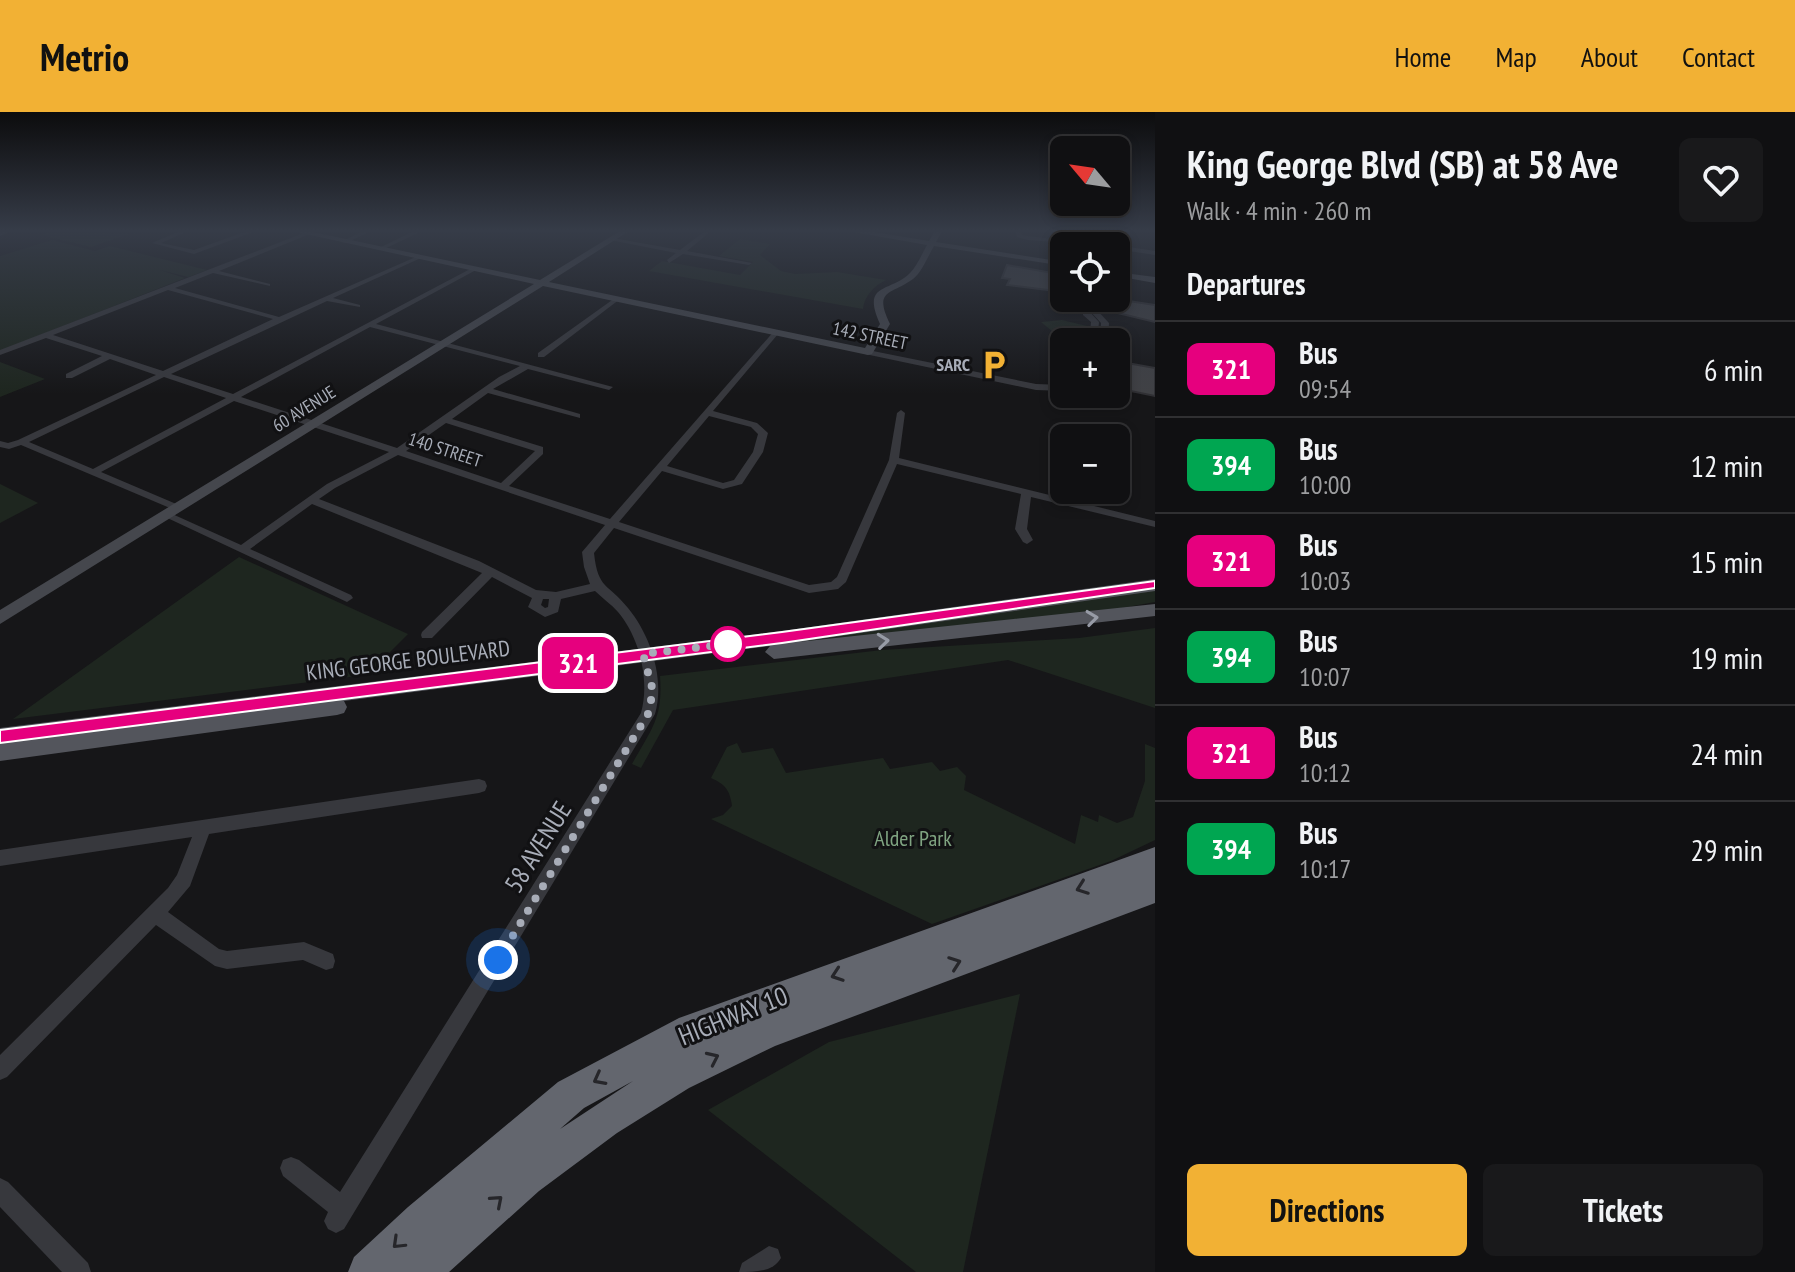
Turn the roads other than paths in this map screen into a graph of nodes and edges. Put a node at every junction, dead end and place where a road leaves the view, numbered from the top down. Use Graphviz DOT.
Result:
graph roads {
  1 [pos="175,285"];
  2 [pos="358,285"];
  3 [pos="444,285"];
  4 [pos="540,285"];
  5 [pos="553,285"];
  6 [pos="893,285"];
  7 [pos="167,288"];
  8 [pos="328,299"];
  9 [pos="617,299"];
  10 [pos="358,306"];
  11 [pos="1085,312"];
  12 [pos="1094,312"];
  13 [pos="280,319"];
  14 [pos="369,325"];
  15 [pos="1094,328"];
  16 [pos="1105,328"];
  17 [pos="775,332"];
  18 [pos="46,335"];
  19 [pos="443,344"];
  20 [pos="868,352"];
  21 [pos="0,353"];
  22 [pos="541,355"];
  23 [pos="109,356"];
  24 [pos="527,366"];
  25 [pos="164,375"];
  26 [pos="69,376"];
  27 [pos="609,387"];
  28 [pos="1050,388"];
  29 [pos="486,390"];
  30 [pos="233,398"];
  31 [pos="706,412"];
  32 [pos="901,413"];
  33 [pos="577,416"];
  34 [pos="445,420"];
  35 [pos="313,425"];
  36 [pos="21,442"];
  37 [pos="4,445"];
  38 [pos="396,453"];
  39 [pos="894,460"];
  40 [pos="660,467"];
  41 [pos="92,473"];
  42 [pos="501,488"];
  43 [pos="1026,494"];
  44 [pos="311,500"];
  45 [pos="1071,505"];
  46 [pos="172,512"];
  47 [pos="1155,524"];
  48 [pos="611,525"];
  49 [pos="1027,540"];
  50 [pos="241,550"];
  51 [pos="490,572"];
  52 [pos="1155,585"];
  53 [pos="595,587"];
  54 [pos="347,598"];
  55 [pos="1155,610"];
  56 [pos="0,618"];
  57 [pos="427,635"];
  58 [pos="645,660"];
  59 [pos="0,737"];
  60 [pos="0,752"];
  61 [pos="479,786"];
  62 [pos="203,829"];
  63 [pos="0,858"];
  64 [pos="1155,861"];
  65 [pos="1155,888"];
  66 [pos="155,914"];
  67 [pos="326,961"];
  68 [pos="0,1070"];
  69 [pos="291,1168"];
  70 [pos="0,1190"];
  71 [pos="79,1272"];
  72 [pos="369,1272"];
  73 [pos="418,1272"];
  1 -- 7 [label="street"];
  2 -- 8 [label="street"];
  3 -- 14 [label="street"];
  4 -- 19 [label="street, 60 AVENUE"];
  5 -- 9 [label="street, 142 STREET"];
  6 -- 20 [label="street"];
  7 -- 13 [label="street"];
  7 -- 18 [label="street"];
  8 -- 10 [label="street"];
  8 -- 13 [label="street"];
  9 -- 17 [label="street, 142 STREET"];
  9 -- 22 [label="street"];
  11 -- 15 [label="street"];
  12 -- 16 [label="street"];
  13 -- 25 [label="street"];
  14 -- 19 [label="street"];
  14 -- 30 [label="street"];
  17 -- 20 [label="street, 142 STREET"];
  17 -- 31 [label="street"];
  18 -- 21 [label="street"];
  18 -- 23 [label="street, 140 STREET"];
  19 -- 24 [label="street"];
  19 -- 35 [label="street, 60 AVENUE"];
  20 -- 28 [label="street, 142 STREET"];
  23 -- 25 [label="street, 140 STREET"];
  23 -- 26 [label="street"];
  24 -- 27 [label="street"];
  24 -- 29 [label="street"];
  25 -- 30 [label="street, 140 STREET"];
  25 -- 36 [label="street"];
  29 -- 33 [label="street"];
  29 -- 34 [label="street"];
  30 -- 35 [label="street, 140 STREET"];
  30 -- 41 [label="street"];
  31 -- 40 [label="street"];
  31 -- 40 [label="street"];
  32 -- 39 [label="street"];
  34 -- 38 [label="street"];
  34 -- 42 [label="street"];
  35 -- 38 [label="street, 140 STREET"];
  35 -- 46 [label="street, 60 AVENUE"];
  36 -- 37 [label="street"];
  36 -- 41 [label="street"];
  38 -- 42 [label="street, 140 STREET"];
  38 -- 44 [label="street"];
  39 -- 43 [label="street"];
  39 -- 48 [label="street, 140 STREET"];
  40 -- 48 [label="street"];
  41 -- 46 [label="street"];
  42 -- 48 [label="street, 140 STREET"];
  43 -- 45 [label="street"];
  43 -- 49 [label="street"];
  44 -- 50 [label="street"];
  44 -- 51 [label="street"];
  45 -- 47 [label="street"];
  46 -- 50 [label="street"];
  46 -- 56 [label="street, 60 AVENUE"];
  48 -- 53 [label="street"];
  50 -- 54 [label="street"];
  51 -- 53 [label="street"];
  51 -- 57 [label="street"];
  52 -- 58 [label="main road, KING GEORGE BOULEVARD"];
  53 -- 58 [label="street, 58 AVENUE"];
  58 -- 55 [label="main road, KING GEORGE BOULEVARD, one-way"];
  58 -- 59 [label="main road, KING GEORGE BOULEVARD"];
  58 -- 60 [label="main road, KING GEORGE BOULEVARD"];
  58 -- 69 [label="street, 58 AVENUE"];
  61 -- 62 [label="street"];
  62 -- 63 [label="street"];
  62 -- 66 [label="street"];
  64 -- 72 [label="highway, HIGHWAY 10, one-way"];
  73 -- 65 [label="highway, HIGHWAY 10, one-way"];
  66 -- 67 [label="street"];
  66 -- 68 [label="street"];
  70 -- 71 [label="street"];
}
